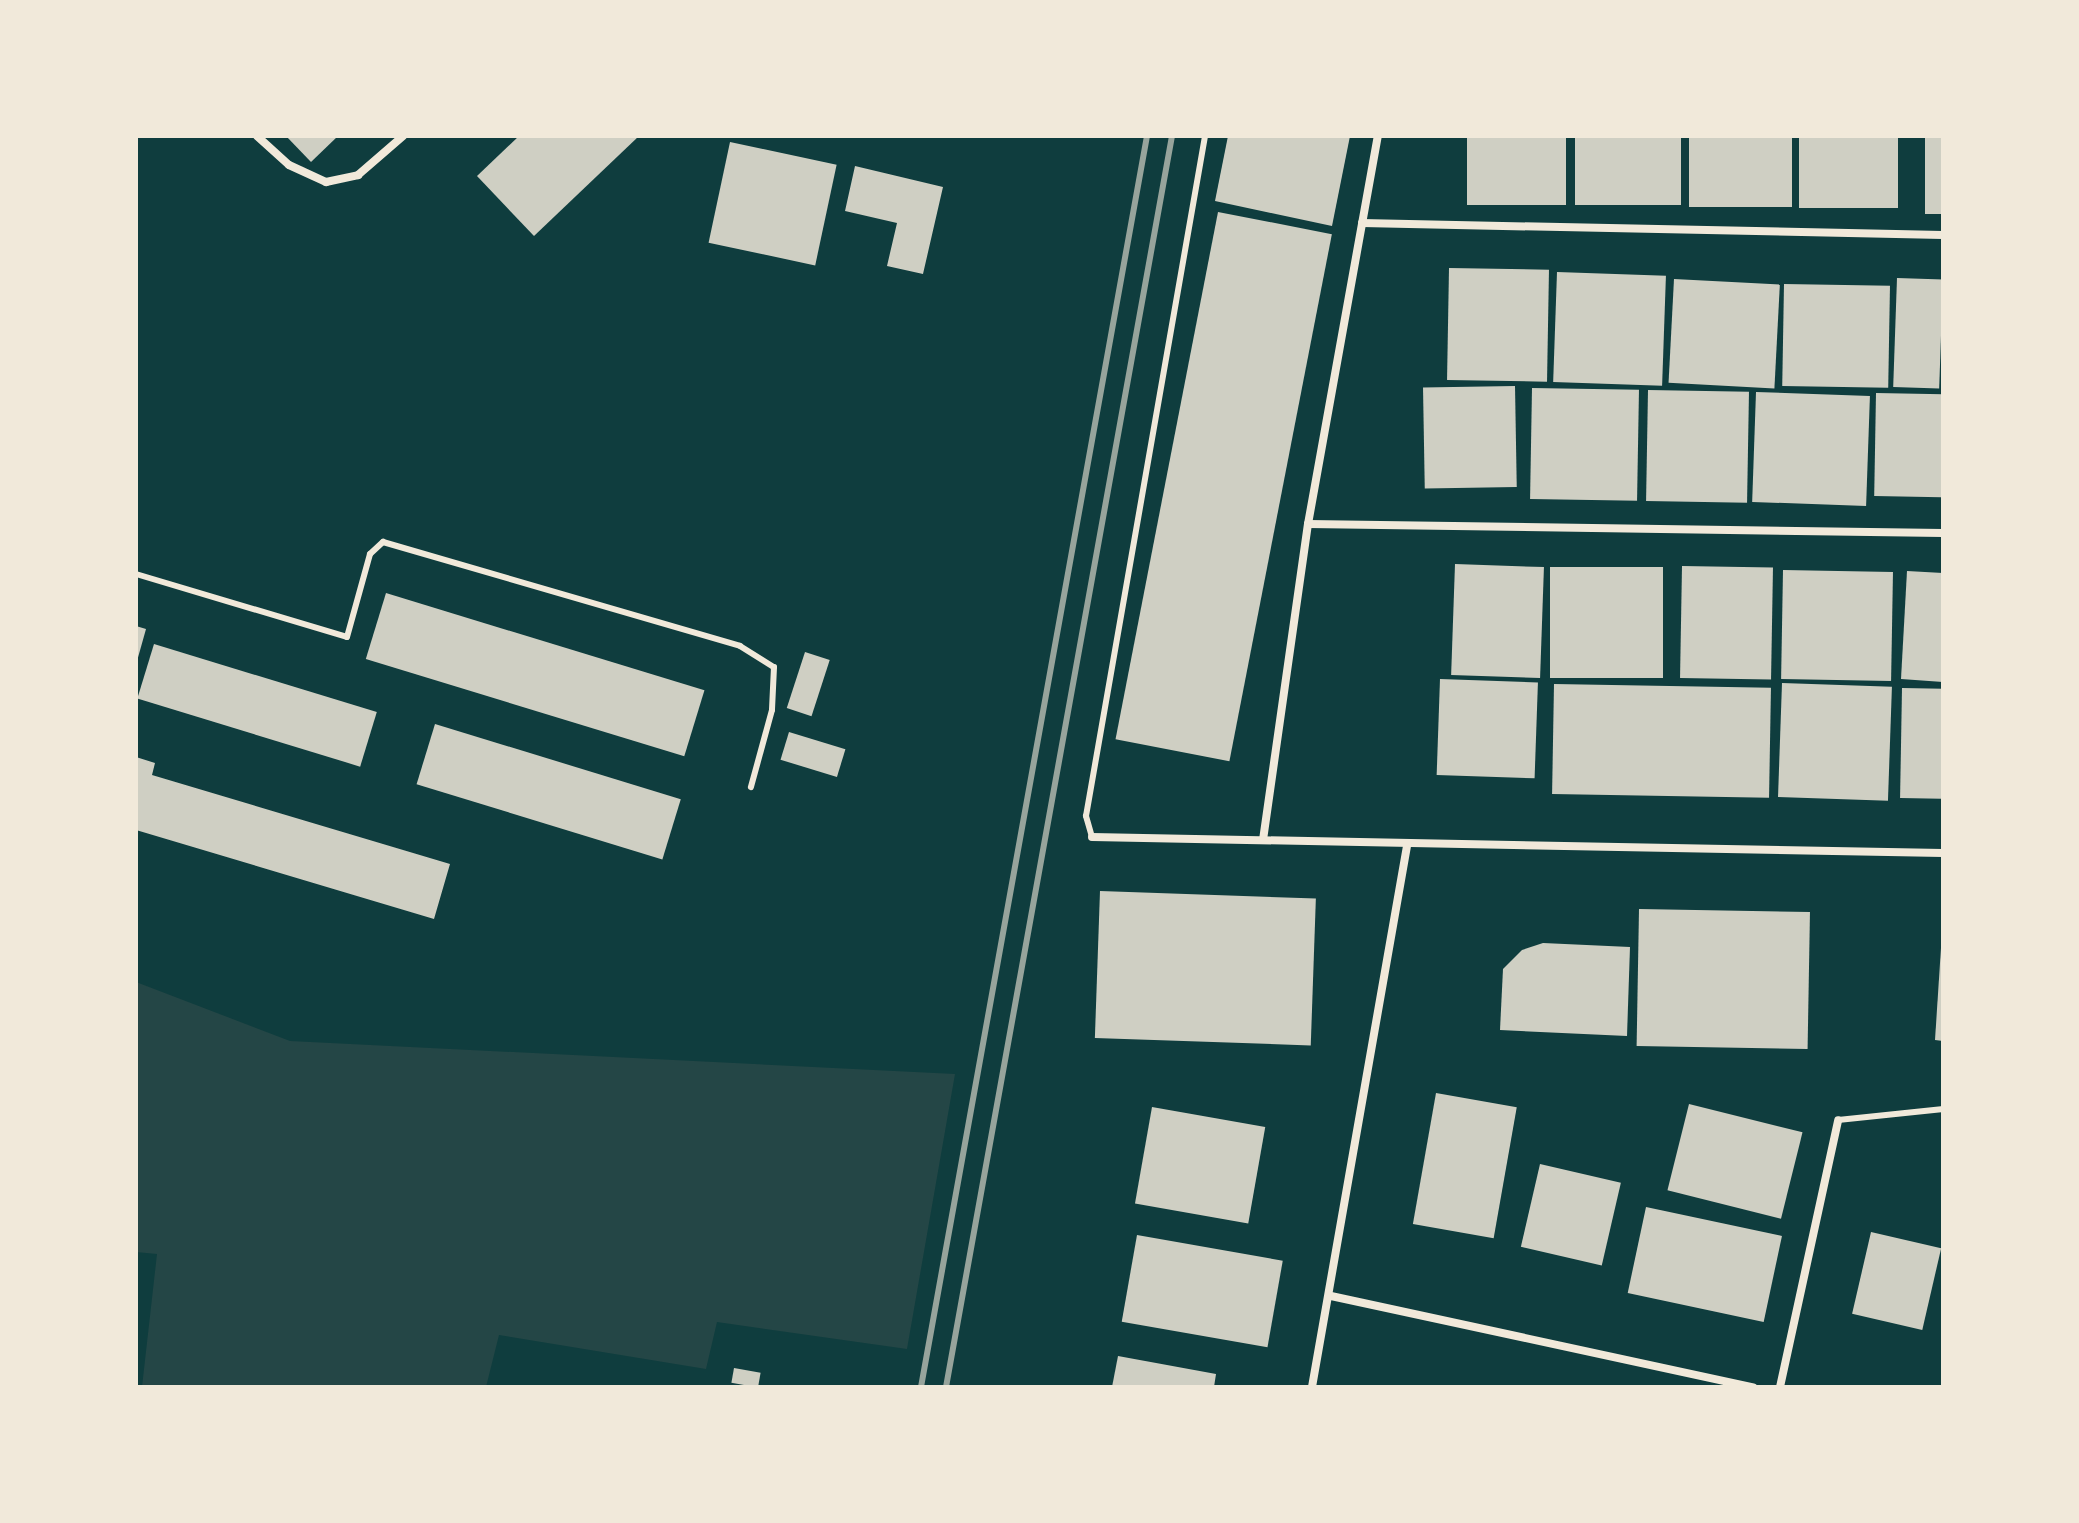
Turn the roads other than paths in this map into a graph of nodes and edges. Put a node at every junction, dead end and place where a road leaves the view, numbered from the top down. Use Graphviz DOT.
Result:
graph roads {
  1 [pos="257,136"];
  2 [pos="403,136"];
  3 [pos="1205,136"];
  4 [pos="1378,136"];
  5 [pos="1362,223"];
  6 [pos="1943,235"];
  7 [pos="1308,524"];
  8 [pos="1943,533"];
  9 [pos="136,574"];
  10 [pos="751,787"];
  11 [pos="1092,837"];
  12 [pos="1263,840"];
  13 [pos="1407,846"];
  14 [pos="1943,853"];
  15 [pos="1943,1109"];
  16 [pos="1838,1120"];
  17 [pos="1331,1296"];
  18 [pos="1312,1387"];
  19 [pos="1753,1387"];
  20 [pos="1780,1387"];
  1 -- 2 [label="street"];
  3 -- 11 [label="lane"];
  4 -- 5 [label="street"];
  5 -- 6 [label="street"];
  5 -- 7 [label="street"];
  7 -- 8 [label="street"];
  7 -- 12 [label="street"];
  9 -- 10 [label="lane"];
  11 -- 12 [label="street"];
  12 -- 13 [label="street"];
  13 -- 14 [label="street"];
  13 -- 17 [label="street"];
  15 -- 16 [label="lane"];
  16 -- 20 [label="street"];
  17 -- 18 [label="street"];
  17 -- 19 [label="street"];
}
